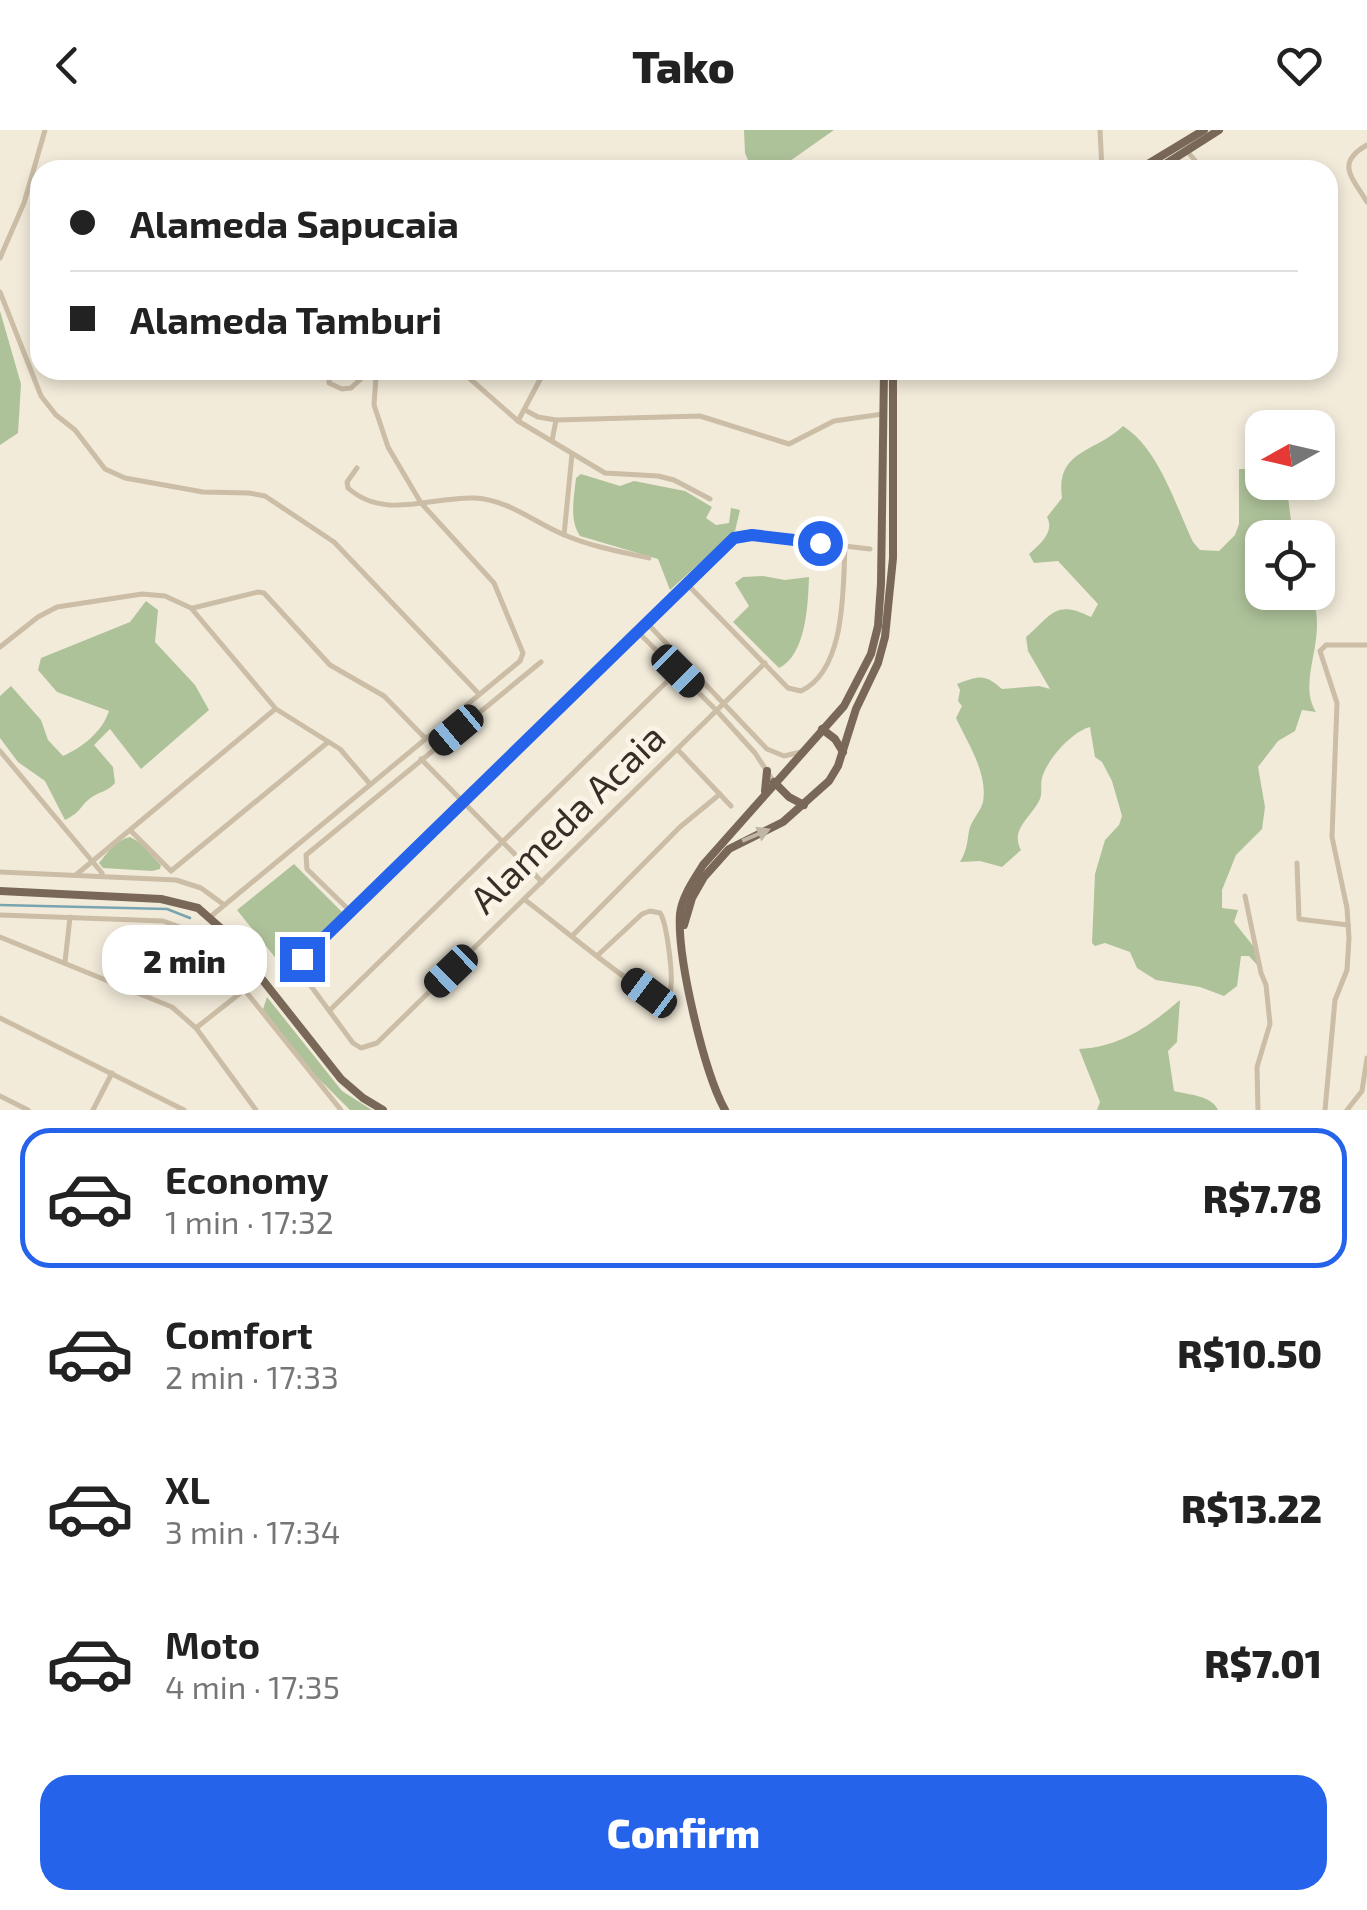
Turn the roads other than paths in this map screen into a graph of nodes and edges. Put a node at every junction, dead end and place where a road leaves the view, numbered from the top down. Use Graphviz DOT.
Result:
graph roads {
  1 [pos="45,130"];
  2 [pos="1100,130"];
  3 [pos="1204,130"];
  4 [pos="1219,130"];
  5 [pos="1367,145"];
  6 [pos="1187,151"];
  7 [pos="36,160"];
  8 [pos="1102,160"];
  9 [pos="1154,160"];
  10 [pos="1172,160"];
  11 [pos="1194,160"];
  12 [pos="30,182"];
  13 [pos="1367,202"];
  14 [pos="0,258"];
  15 [pos="0,292"];
  16 [pos="30,368"];
  17 [pos="35,380"];
  18 [pos="329,380"];
  19 [pos="360,380"];
  20 [pos="376,380"];
  21 [pos="471,380"];
  22 [pos="540,380"];
  23 [pos="884,380"];
  24 [pos="893,380"];
  25 [pos="525,410"];
  26 [pos="884,414"];
  27 [pos="556,420"];
  28 [pos="518,421"];
  29 [pos="552,441"];
  30 [pos="572,453"];
  31 [pos="357,468"];
  32 [pos="710,499"];
  33 [pos="421,503"];
  34 [pos="564,535"];
  35 [pos="845,546"];
  36 [pos="870,549"];
  37 [pos="649,558"];
  38 [pos="686,582"];
  39 [pos="192,608"];
  40 [pos="646,622"];
  41 [pos="636,631"];
  42 [pos="1367,645"];
  43 [pos="0,647"];
  44 [pos="541,662"];
  45 [pos="765,663"];
  46 [pos="686,664"];
  47 [pos="678,671"];
  48 [pos="480,694"];
  49 [pos="725,705"];
  50 [pos="276,710"];
  51 [pos="717,711"];
  52 [pos="822,729"];
  53 [pos="425,738"];
  54 [pos="327,742"];
  55 [pos="768,749"];
  56 [pos="678,750"];
  57 [pos="804,750"];
  58 [pos="0,751"];
  59 [pos="843,752"];
  60 [pos="758,757"];
  61 [pos="421,759"];
  62 [pos="767,771"];
  63 [pos="774,782"];
  64 [pos="371,784"];
  65 [pos="720,794"];
  66 [pos="762,799"];
  67 [pos="462,801"];
  68 [pos="730,806"];
  69 [pos="804,806"];
  70 [pos="130,830"];
  71 [pos="502,841"];
  72 [pos="90,862"];
  73 [pos="1297,863"];
  74 [pos="170,871"];
  75 [pos="0,872"];
  76 [pos="77,874"];
  77 [pos="104,875"];
  78 [pos="176,880"];
  79 [pos="542,882"];
  80 [pos="0,891"];
  81 [pos="1245,896"];
  82 [pos="525,900"];
  83 [pos="223,904"];
  84 [pos="350,910"];
  85 [pos="0,915"];
  86 [pos="70,917"];
  87 [pos="210,917"];
  88 [pos="1348,925"];
  89 [pos="682,932"];
  90 [pos="573,934"];
  91 [pos="0,937"];
  92 [pos="598,955"];
  93 [pos="65,962"];
  94 [pos="243,991"];
  95 [pos="330,1010"];
  96 [pos="0,1018"];
  97 [pos="196,1028"];
  98 [pos="1367,1058"];
  99 [pos="112,1073"];
  100 [pos="1365,1080"];
  101 [pos="0,1096"];
  102 [pos="28,1110"];
  103 [pos="93,1110"];
  104 [pos="184,1110"];
  105 [pos="256,1110"];
  106 [pos="341,1110"];
  107 [pos="384,1110"];
  108 [pos="725,1110"];
  109 [pos="1258,1110"];
  110 [pos="1326,1110"];
  111 [pos="1348,1110"];
  1 -- 7 [label="street"];
  2 -- 8 [label="street"];
  3 -- 9 [label="main road"];
  4 -- 6 [label="main road"];
  5 -- 13 [label="street"];
  6 -- 10 [label="main road"];
  6 -- 11 [label="street"];
  12 -- 14 [label="street"];
  15 -- 16 [label="street"];
  17 -- 48 [label="street"];
  18 -- 19 [label="street"];
  20 -- 33 [label="street"];
  21 -- 28 [label="street"];
  22 -- 25 [label="street"];
  23 -- 26 [label="main road"];
  24 -- 59 [label="main road"];
  25 -- 27 [label="street"];
  25 -- 28 [label="street"];
  26 -- 27 [label="street"];
  26 -- 52 [label="main road"];
  27 -- 29 [label="street"];
  28 -- 29 [label="street"];
  29 -- 30 [label="street"];
  30 -- 32 [label="street"];
  30 -- 34 [label="street"];
  31 -- 33 [label="street"];
  33 -- 34 [label="street"];
  33 -- 48 [label="street"];
  34 -- 37 [label="street"];
  35 -- 36 [label="street"];
  35 -- 38 [label="street"];
  35 -- 45 [label="street"];
  38 -- 40 [label="street"];
  38 -- 45 [label="street"];
  39 -- 43 [label="street"];
  39 -- 50 [label="street"];
  39 -- 53 [label="street"];
  40 -- 41 [label="street"];
  40 -- 46 [label="street"];
  41 -- 47 [label="street"];
  41 -- 67 [label="street"];
  42 -- 88 [label="street"];
  44 -- 61 [label="street"];
  45 -- 49 [label="street, Alameda Acaia"];
  46 -- 47 [label="street"];
  46 -- 49 [label="street"];
  47 -- 51 [label="street"];
  47 -- 71 [label="street"];
  48 -- 53 [label="street"];
  49 -- 51 [label="street, Alameda Acaia"];
  49 -- 55 [label="street"];
  50 -- 54 [label="street"];
  50 -- 70 [label="street"];
  51 -- 56 [label="street, Alameda Acaia"];
  51 -- 60 [label="street"];
  52 -- 57 [label="main road"];
  52 -- 59 [label="main road"];
  53 -- 64 [label="street"];
  54 -- 64 [label="street"];
  54 -- 74 [label="street"];
  55 -- 57 [label="street"];
  55 -- 60 [label="street"];
  56 -- 65 [label="street"];
  56 -- 79 [label="street, Alameda Acaia"];
  57 -- 63 [label="main road"];
  58 -- 72 [label="street"];
  59 -- 69 [label="main road"];
  60 -- 62 [label="street"];
  61 -- 67 [label="street"];
  61 -- 84 [label="street"];
  62 -- 63 [label="street"];
  62 -- 66 [label="main road"];
  63 -- 66 [label="main road"];
  63 -- 69 [label="main road"];
  64 -- 83 [label="street"];
  65 -- 68 [label="street"];
  65 -- 90 [label="street"];
  66 -- 89 [label="main road"];
  67 -- 71 [label="street"];
  67 -- 84 [label="street"];
  89 -- 69 [label="main road, one-way"];
  70 -- 72 [label="street"];
  70 -- 74 [label="street"];
  71 -- 79 [label="street"];
  71 -- 95 [label="street"];
  72 -- 76 [label="street"];
  72 -- 77 [label="street"];
  73 -- 88 [label="street"];
  74 -- 78 [label="street"];
  75 -- 76 [label="street"];
  76 -- 77 [label="street"];
  77 -- 78 [label="street"];
  78 -- 83 [label="street"];
  79 -- 82 [label="street, Alameda Acaia"];
  80 -- 87 [label="main road"];
  81 -- 109 [label="street"];
  82 -- 90 [label="street"];
  82 -- 95 [label="street, Alameda Acaia"];
  83 -- 87 [label="street"];
  84 -- 95 [label="street"];
  85 -- 86 [label="street"];
  86 -- 93 [label="street"];
  86 -- 94 [label="street"];
  87 -- 107 [label="main road"];
  88 -- 110 [label="street"];
  89 -- 108 [label="main road"];
  90 -- 92 [label="street"];
  91 -- 93 [label="street"];
  92 -- 92 [label="street"];
  93 -- 97 [label="street"];
  94 -- 97 [label="street"];
  94 -- 106 [label="street"];
  96 -- 99 [label="street"];
  97 -- 105 [label="street"];
  98 -- 100 [label="street"];
  99 -- 103 [label="street"];
  99 -- 104 [label="street"];
  100 -- 111 [label="street"];
  101 -- 102 [label="street"];
}
